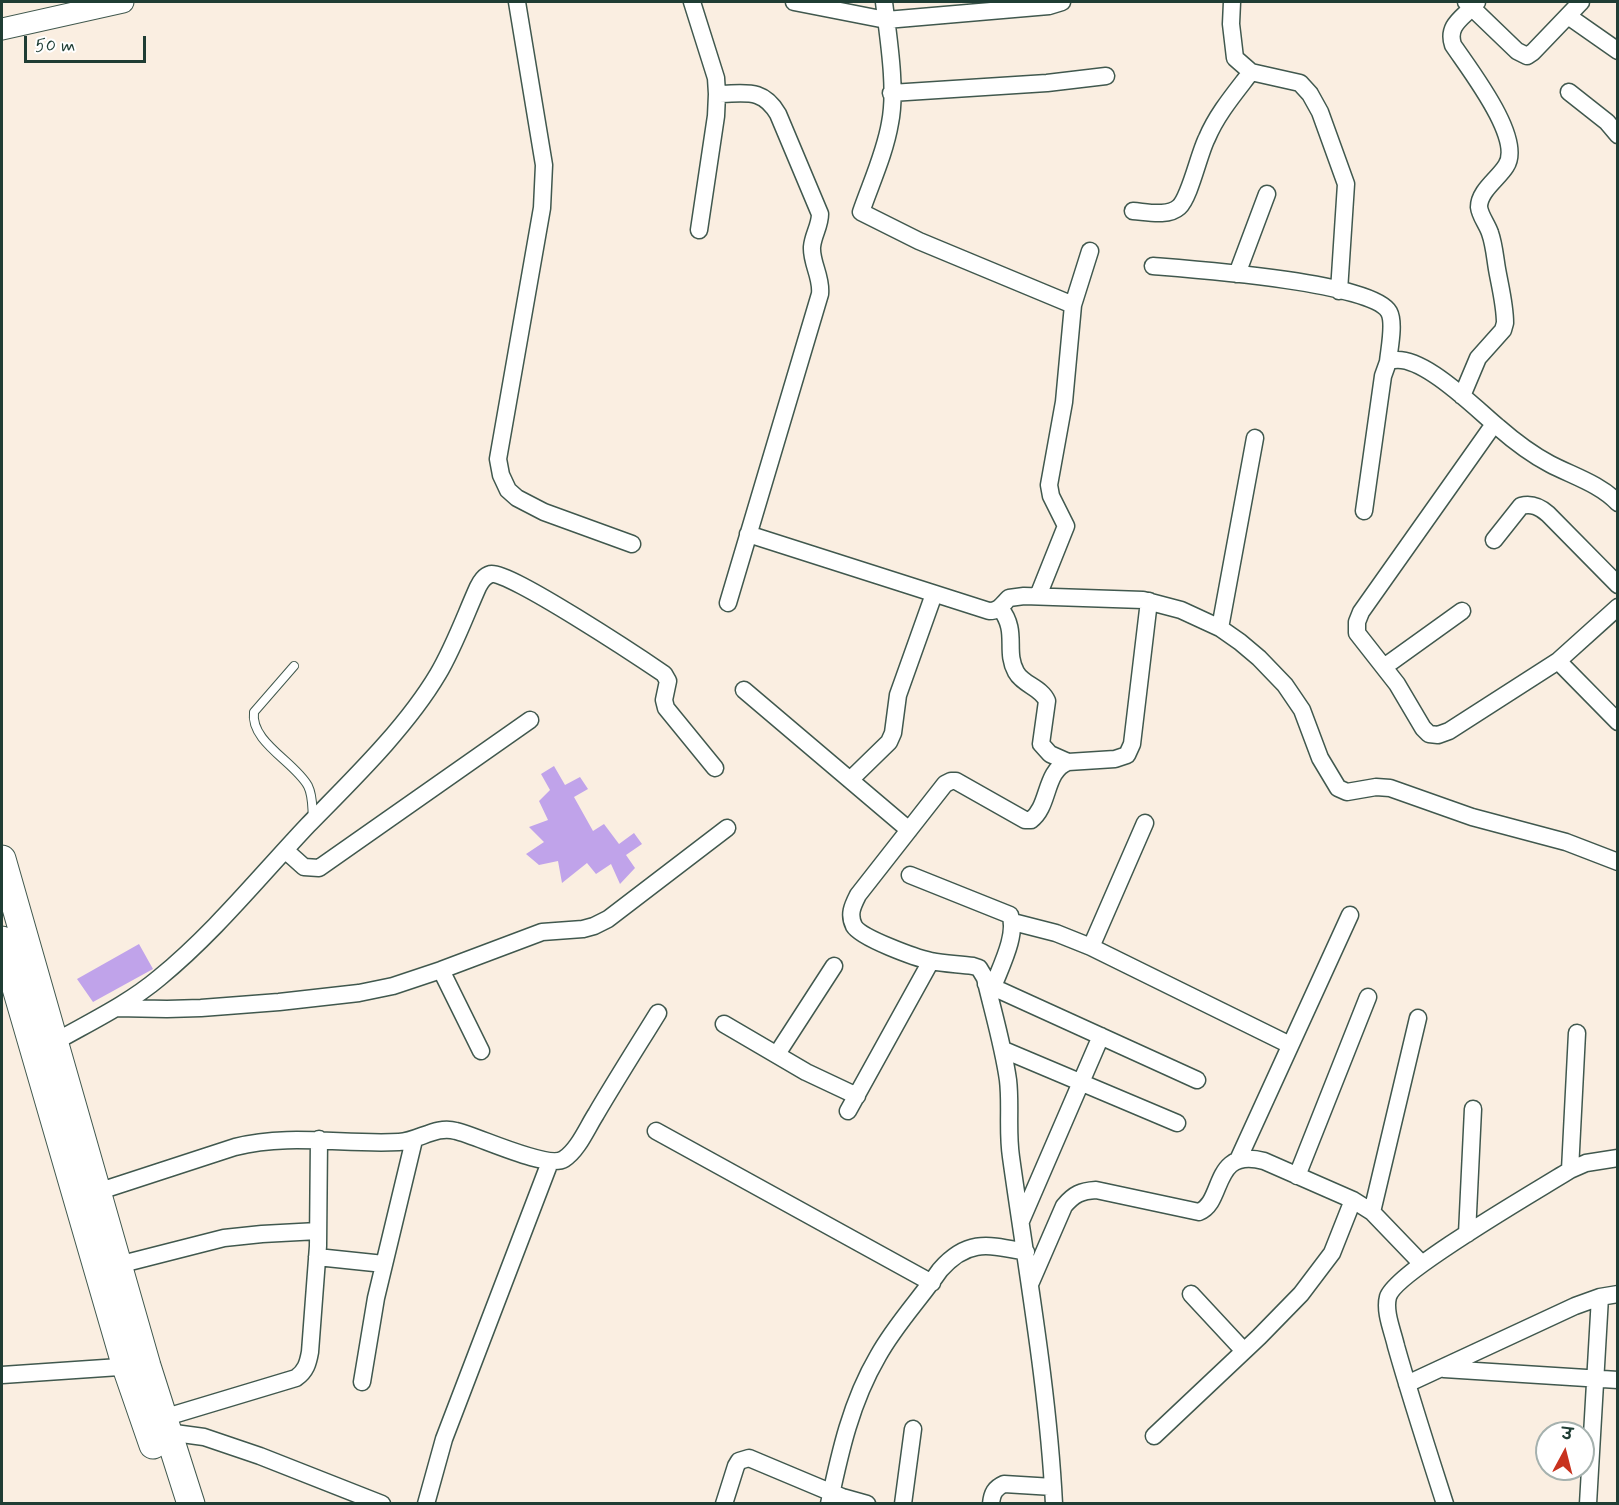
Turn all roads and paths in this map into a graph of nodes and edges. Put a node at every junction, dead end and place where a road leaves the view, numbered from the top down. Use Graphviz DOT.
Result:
graph roads {
  1 [pos="123,2"];
  2 [pos="517,2"];
  3 [pos="692,2"];
  4 [pos="794,2"];
  5 [pos="884,2"];
  6 [pos="1062,2"];
  7 [pos="1232,2"];
  8 [pos="1581,2"];
  9 [pos="1472,4"];
  10 [pos="981,6"];
  11 [pos="1568,16"];
  12 [pos="886,20"];
  13 [pos="2,29"];
  14 [pos="1617,51"];
  15 [pos="1251,72"];
  16 [pos="1106,76"];
  17 [pos="1569,92"];
  18 [pos="891,93"];
  19 [pos="717,94"];
  20 [pos="1617,135"];
  21 [pos="1267,194"];
  22 [pos="1133,211"];
  23 [pos="699,230"];
  24 [pos="1090,251"];
  25 [pos="1153,266"];
  26 [pos="1237,274"];
  27 [pos="1339,291"];
  28 [pos="1073,305"];
  29 [pos="1388,362"];
  30 [pos="1462,396"];
  31 [pos="1494,424"];
  32 [pos="1256,438"];
  33 [pos="1616,497"];
  34 [pos="1364,510"];
  35 [pos="748,534"];
  36 [pos="1494,540"];
  37 [pos="632,544"];
  38 [pos="1617,585"];
  39 [pos="934,594"];
  40 [pos="1038,596"];
  41 [pos="1149,601"];
  42 [pos="728,603"];
  43 [pos="1617,607"];
  44 [pos="1000,608"];
  45 [pos="1462,611"];
  46 [pos="1220,628"];
  47 [pos="1558,661"];
  48 [pos="294,666"];
  49 [pos="1384,667"];
  50 [pos="744,690"];
  51 [pos="530,720"];
  52 [pos="1617,722"];
  53 [pos="1068,762"];
  54 [pos="715,768"];
  55 [pos="850,780"];
  56 [pos="313,821"];
  57 [pos="1145,823"];
  58 [pos="727,828"];
  59 [pos="909,830"];
  60 [pos="285,850"];
  61 [pos="2,859"];
  62 [pos="1617,862"];
  63 [pos="910,875"];
  64 [pos="9,910"];
  65 [pos="1350,915"];
  66 [pos="1013,922"];
  67 [pos="2,940"];
  68 [pos="1091,947"];
  69 [pos="931,961"];
  70 [pos="834,966"];
  71 [pos="441,970"];
  72 [pos="990,986"];
  73 [pos="1368,997"];
  74 [pos="116,1008"];
  75 [pos="658,1013"];
  76 [pos="1418,1018"];
  77 [pos="724,1024"];
  78 [pos="1577,1033"];
  79 [pos="1101,1036"];
  80 [pos="55,1042"];
  81 [pos="1290,1046"];
  82 [pos="1004,1050"];
  83 [pos="481,1051"];
  84 [pos="777,1054"];
  85 [pos="1197,1080"];
  86 [pos="1081,1083"];
  87 [pos="1473,1109"];
  88 [pos="1177,1124"];
  89 [pos="656,1131"];
  90 [pos="319,1139"];
  91 [pos="414,1140"];
  92 [pos="1617,1158"];
  93 [pos="1238,1160"];
  94 [pos="549,1162"];
  95 [pos="1570,1170"];
  96 [pos="1298,1176"];
  97 [pos="97,1192"];
  98 [pos="1353,1200"];
  99 [pos="1372,1212"];
  100 [pos="1021,1221"];
  101 [pos="318,1231"];
  102 [pos="1467,1234"];
  103 [pos="1026,1252"];
  104 [pos="317,1257"];
  105 [pos="384,1264"];
  106 [pos="1422,1264"];
  107 [pos="118,1265"];
  108 [pos="932,1283"];
  109 [pos="1030,1283"];
  110 [pos="1191,1294"];
  111 [pos="1617,1294"];
  112 [pos="1600,1297"];
  113 [pos="1245,1351"];
  114 [pos="137,1366"];
  115 [pos="1440,1368"];
  116 [pos="3,1371"];
  117 [pos="1596,1379"];
  118 [pos="1617,1380"];
  119 [pos="362,1382"];
  120 [pos="1407,1384"];
  121 [pos="165,1425"];
  122 [pos="913,1428"];
  123 [pos="1154,1436"];
  124 [pos="1054,1495"];
  125 [pos="830,1498"];
  126 [pos="172,1503"];
  127 [pos="191,1503"];
  128 [pos="382,1503"];
  129 [pos="426,1503"];
  130 [pos="724,1503"];
  131 [pos="867,1503"];
  132 [pos="903,1503"];
  133 [pos="991,1503"];
  134 [pos="1445,1503"];
  135 [pos="1588,1503"];
  1 -- 13 [label="street"];
  2 -- 37 [label="street"];
  3 -- 19 [label="street"];
  4 -- 12 [label="street"];
  5 -- 12 [label="street"];
  6 -- 10 [label="street"];
  7 -- 15 [label="street"];
  8 -- 11 [label="street"];
  9 -- 11 [label="street"];
  9 -- 30 [label="street"];
  10 -- 12 [label="street"];
  11 -- 14 [label="street"];
  12 -- 18 [label="street"];
  15 -- 22 [label="street"];
  15 -- 27 [label="street"];
  16 -- 18 [label="street"];
  17 -- 20 [label="street"];
  18 -- 28 [label="street"];
  19 -- 23 [label="street"];
  19 -- 35 [label="street"];
  21 -- 26 [label="street"];
  24 -- 28 [label="street"];
  25 -- 26 [label="street"];
  26 -- 27 [label="street"];
  27 -- 29 [label="street"];
  28 -- 40 [label="street"];
  29 -- 30 [label="street"];
  29 -- 34 [label="street"];
  30 -- 31 [label="street"];
  31 -- 33 [label="street"];
  31 -- 49 [label="street"];
  32 -- 46 [label="street"];
  35 -- 39 [label="street"];
  35 -- 42 [label="street"];
  36 -- 38 [label="street"];
  39 -- 44 [label="street"];
  39 -- 55 [label="street"];
  40 -- 41 [label="street"];
  40 -- 44 [label="street"];
  41 -- 46 [label="street"];
  41 -- 53 [label="street"];
  43 -- 47 [label="street"];
  44 -- 53 [label="street"];
  45 -- 49 [label="street"];
  46 -- 62 [label="street"];
  47 -- 49 [label="street"];
  47 -- 52 [label="street"];
  48 -- 56 [label="lane"];
  50 -- 55 [label="street"];
  51 -- 60 [label="street"];
  53 -- 59 [label="street"];
  54 -- 56 [label="street"];
  55 -- 59 [label="street"];
  56 -- 60 [label="street"];
  57 -- 68 [label="street"];
  58 -- 71 [label="street"];
  59 -- 69 [label="street"];
  60 -- 74 [label="street"];
  61 -- 64 [label="main road"];
  63 -- 66 [label="street"];
  64 -- 80 [label="main road"];
  65 -- 81 [label="street"];
  66 -- 68 [label="street"];
  66 -- 72 [label="street"];
  67 -- 114 [label="main road"];
  68 -- 81 [label="street"];
  69 -- 72 [label="street"];
  69 -- 84 [label="street"];
  70 -- 84 [label="street"];
  71 -- 74 [label="street"];
  71 -- 83 [label="street"];
  72 -- 79 [label="street"];
  72 -- 82 [label="street"];
  73 -- 96 [label="street"];
  74 -- 80 [label="street"];
  75 -- 94 [label="street"];
  76 -- 99 [label="street"];
  77 -- 84 [label="street"];
  78 -- 95 [label="street"];
  79 -- 85 [label="street"];
  79 -- 86 [label="street"];
  80 -- 97 [label="main road"];
  81 -- 93 [label="street"];
  82 -- 86 [label="street"];
  82 -- 100 [label="street"];
  86 -- 88 [label="street"];
  86 -- 100 [label="street"];
  87 -- 102 [label="street"];
  89 -- 108 [label="street"];
  90 -- 91 [label="street"];
  90 -- 97 [label="street"];
  90 -- 101 [label="street"];
  91 -- 94 [label="street"];
  91 -- 105 [label="street"];
  92 -- 95 [label="street"];
  93 -- 96 [label="street"];
  93 -- 109 [label="street"];
  94 -- 129 [label="street"];
  95 -- 102 [label="street"];
  96 -- 98 [label="street"];
  97 -- 107 [label="main road"];
  98 -- 99 [label="street"];
  98 -- 113 [label="street"];
  99 -- 106 [label="street"];
  100 -- 103 [label="street"];
  101 -- 104 [label="street"];
  101 -- 107 [label="street"];
  102 -- 106 [label="street"];
  103 -- 108 [label="street"];
  103 -- 109 [label="street"];
  104 -- 105 [label="street"];
  104 -- 121 [label="street"];
  105 -- 119 [label="street"];
  106 -- 120 [label="street"];
  107 -- 114 [label="main road"];
  108 -- 125 [label="street"];
  109 -- 124 [label="street"];
  110 -- 113 [label="street"];
  111 -- 112 [label="street"];
  112 -- 115 [label="street"];
  112 -- 117 [label="street"];
  113 -- 123 [label="street"];
  114 -- 116 [label="street"];
  114 -- 121 [label="main road"];
  114 -- 126 [label="main road"];
  115 -- 117 [label="street"];
  115 -- 120 [label="street"];
  117 -- 118 [label="street"];
  117 -- 135 [label="street"];
  120 -- 134 [label="street"];
  121 -- 127 [label="main road"];
  121 -- 128 [label="street"];
  122 -- 132 [label="street"];
  124 -- 133 [label="street"];
  125 -- 130 [label="street"];
  125 -- 131 [label="street"];
}
